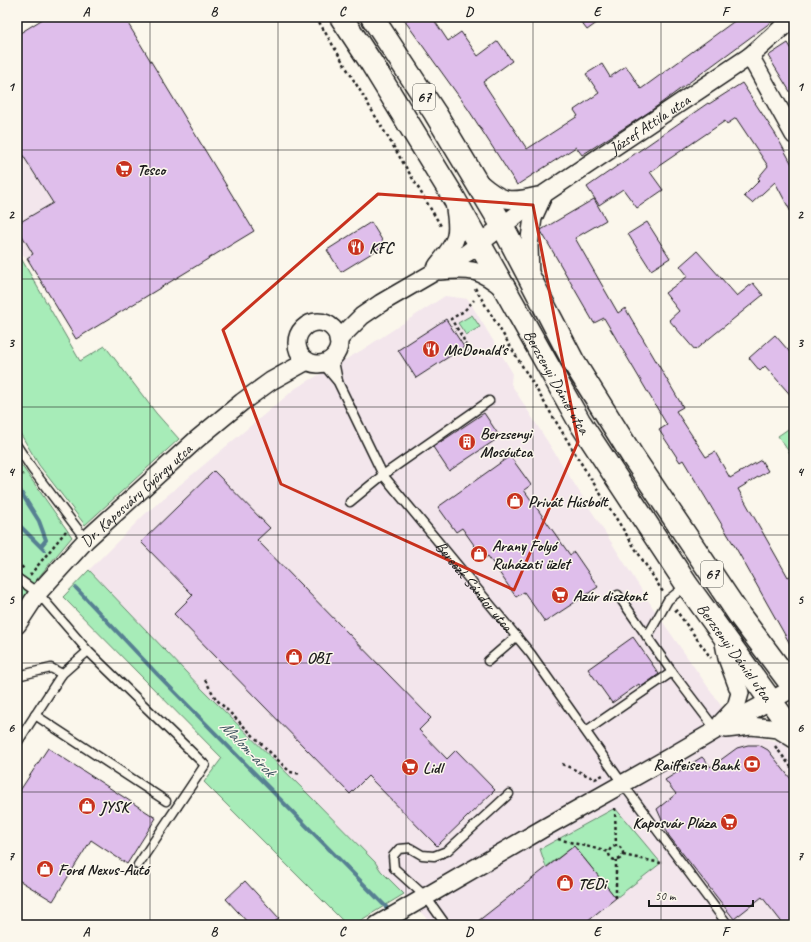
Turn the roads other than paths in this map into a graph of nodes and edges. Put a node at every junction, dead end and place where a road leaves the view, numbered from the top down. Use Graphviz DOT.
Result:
graph roads {
  1 [pos="341,17"];
  2 [pos="372,17"];
  3 [pos="794,17"];
  4 [pos="750,56"];
  5 [pos="794,135"];
  6 [pos="474,178"];
  7 [pos="452,193"];
  8 [pos="544,194"];
  9 [pos="502,225"];
  10 [pos="480,242"];
  11 [pos="432,272"];
  12 [pos="530,279"];
  13 [pos="508,292"];
  14 [pos="335,334"];
  15 [pos="315,358"];
  16 [pos="338,382"];
  17 [pos="489,400"];
  18 [pos="17,446"];
  19 [pos="383,475"];
  20 [pos="350,502"];
  21 [pos="86,540"];
  22 [pos="17,578"];
  23 [pos="687,585"];
  24 [pos="38,593"];
  25 [pos="618,595"];
  26 [pos="17,625"];
  27 [pos="517,636"];
  28 [pos="723,636"];
  29 [pos="647,637"];
  30 [pos="88,651"];
  31 [pos="488,660"];
  32 [pos="672,672"];
  33 [pos="62,674"];
  34 [pos="17,676"];
  35 [pos="794,688"];
  36 [pos="771,700"];
  37 [pos="35,715"];
  38 [pos="716,730"];
  39 [pos="586,731"];
  40 [pos="794,734"];
  41 [pos="794,739"];
  42 [pos="17,743"];
  43 [pos="622,783"];
  44 [pos="509,794"];
  45 [pos="166,801"];
  46 [pos="138,865"];
  47 [pos="426,897"];
  48 [pos="381,922"];
  49 [pos="446,925"];
  50 [pos="728,925"];
  1 -- 7 [label="main road, Berzsenyi Dániel utca / 67"];
  2 -- 6 [label="main road, Berzsenyi Dániel utca / 67"];
  3 -- 4 [label="street, József Attila utca"];
  4 -- 5 [label="street"];
  4 -- 8 [label="street, József Attila utca"];
  6 -- 8 [label="street"];
  6 -- 9 [label="main road, Berzsenyi Dániel utca / 67"];
  7 -- 10 [label="main road, Berzsenyi Dániel utca / 67"];
  7 -- 11 [label="street"];
  8 -- 9 [label="street, József Attila utca"];
  8 -- 12 [label="street"];
  9 -- 10 [label="street, József Attila utca"];
  9 -- 12 [label="main road, Berzsenyi Dániel utca / 67"];
  10 -- 11 [label="street"];
  10 -- 13 [label="main road, Berzsenyi Dániel utca / 67"];
  11 -- 13 [label="street"];
  11 -- 14 [label="street"];
  12 -- 35 [label="main road, Berzsenyi Dániel utca / 67"];
  13 -- 23 [label="main road, Berzsenyi Dániel utca / 67"];
  14 -- 15 [label="street"];
  14 -- 15 [label="street"];
  15 -- 16 [label="lane, Bereczk Sándor utca"];
  15 -- 16 [label="lane, Bereczk Sándor utca"];
  15 -- 21 [label="street, Dr. Kaposváry György utca"];
  16 -- 19 [label="lane, Bereczk Sándor utca"];
  17 -- 19 [label="lane"];
  18 -- 21 [label="lane"];
  19 -- 20 [label="lane"];
  19 -- 27 [label="lane, Bereczk Sándor utca"];
  21 -- 24 [label="street, Dr. Kaposváry György utca"];
  22 -- 24 [label="lane"];
  23 -- 28 [label="main road, Berzsenyi Dániel utca / 67"];
  23 -- 29 [label="lane"];
  24 -- 26 [label="street, Dr. Kaposváry György utca"];
  24 -- 30 [label="lane"];
  25 -- 29 [label="lane"];
  27 -- 31 [label="lane"];
  27 -- 39 [label="lane, Bereczk Sándor utca"];
  28 -- 36 [label="main road, Berzsenyi Dániel utca / 67"];
  28 -- 38 [label="street"];
  29 -- 32 [label="lane"];
  30 -- 33 [label="lane"];
  30 -- 46 [label="lane"];
  32 -- 38 [label="lane"];
  32 -- 39 [label="lane"];
  33 -- 34 [label="lane"];
  33 -- 37 [label="lane"];
  35 -- 36 [label="street"];
  36 -- 38 [label="street"];
  36 -- 40 [label="main road, Berzsenyi Dániel utca / 67"];
  37 -- 42 [label="lane"];
  37 -- 45 [label="lane"];
  38 -- 41 [label="street"];
  38 -- 43 [label="street"];
  39 -- 43 [label="lane, Bereczk Sándor utca"];
  43 -- 47 [label="street"];
  43 -- 50 [label="lane, Bereczk Sándor utca"];
  44 -- 47 [label="lane"];
  47 -- 48 [label="street"];
  47 -- 49 [label="lane"];
}
